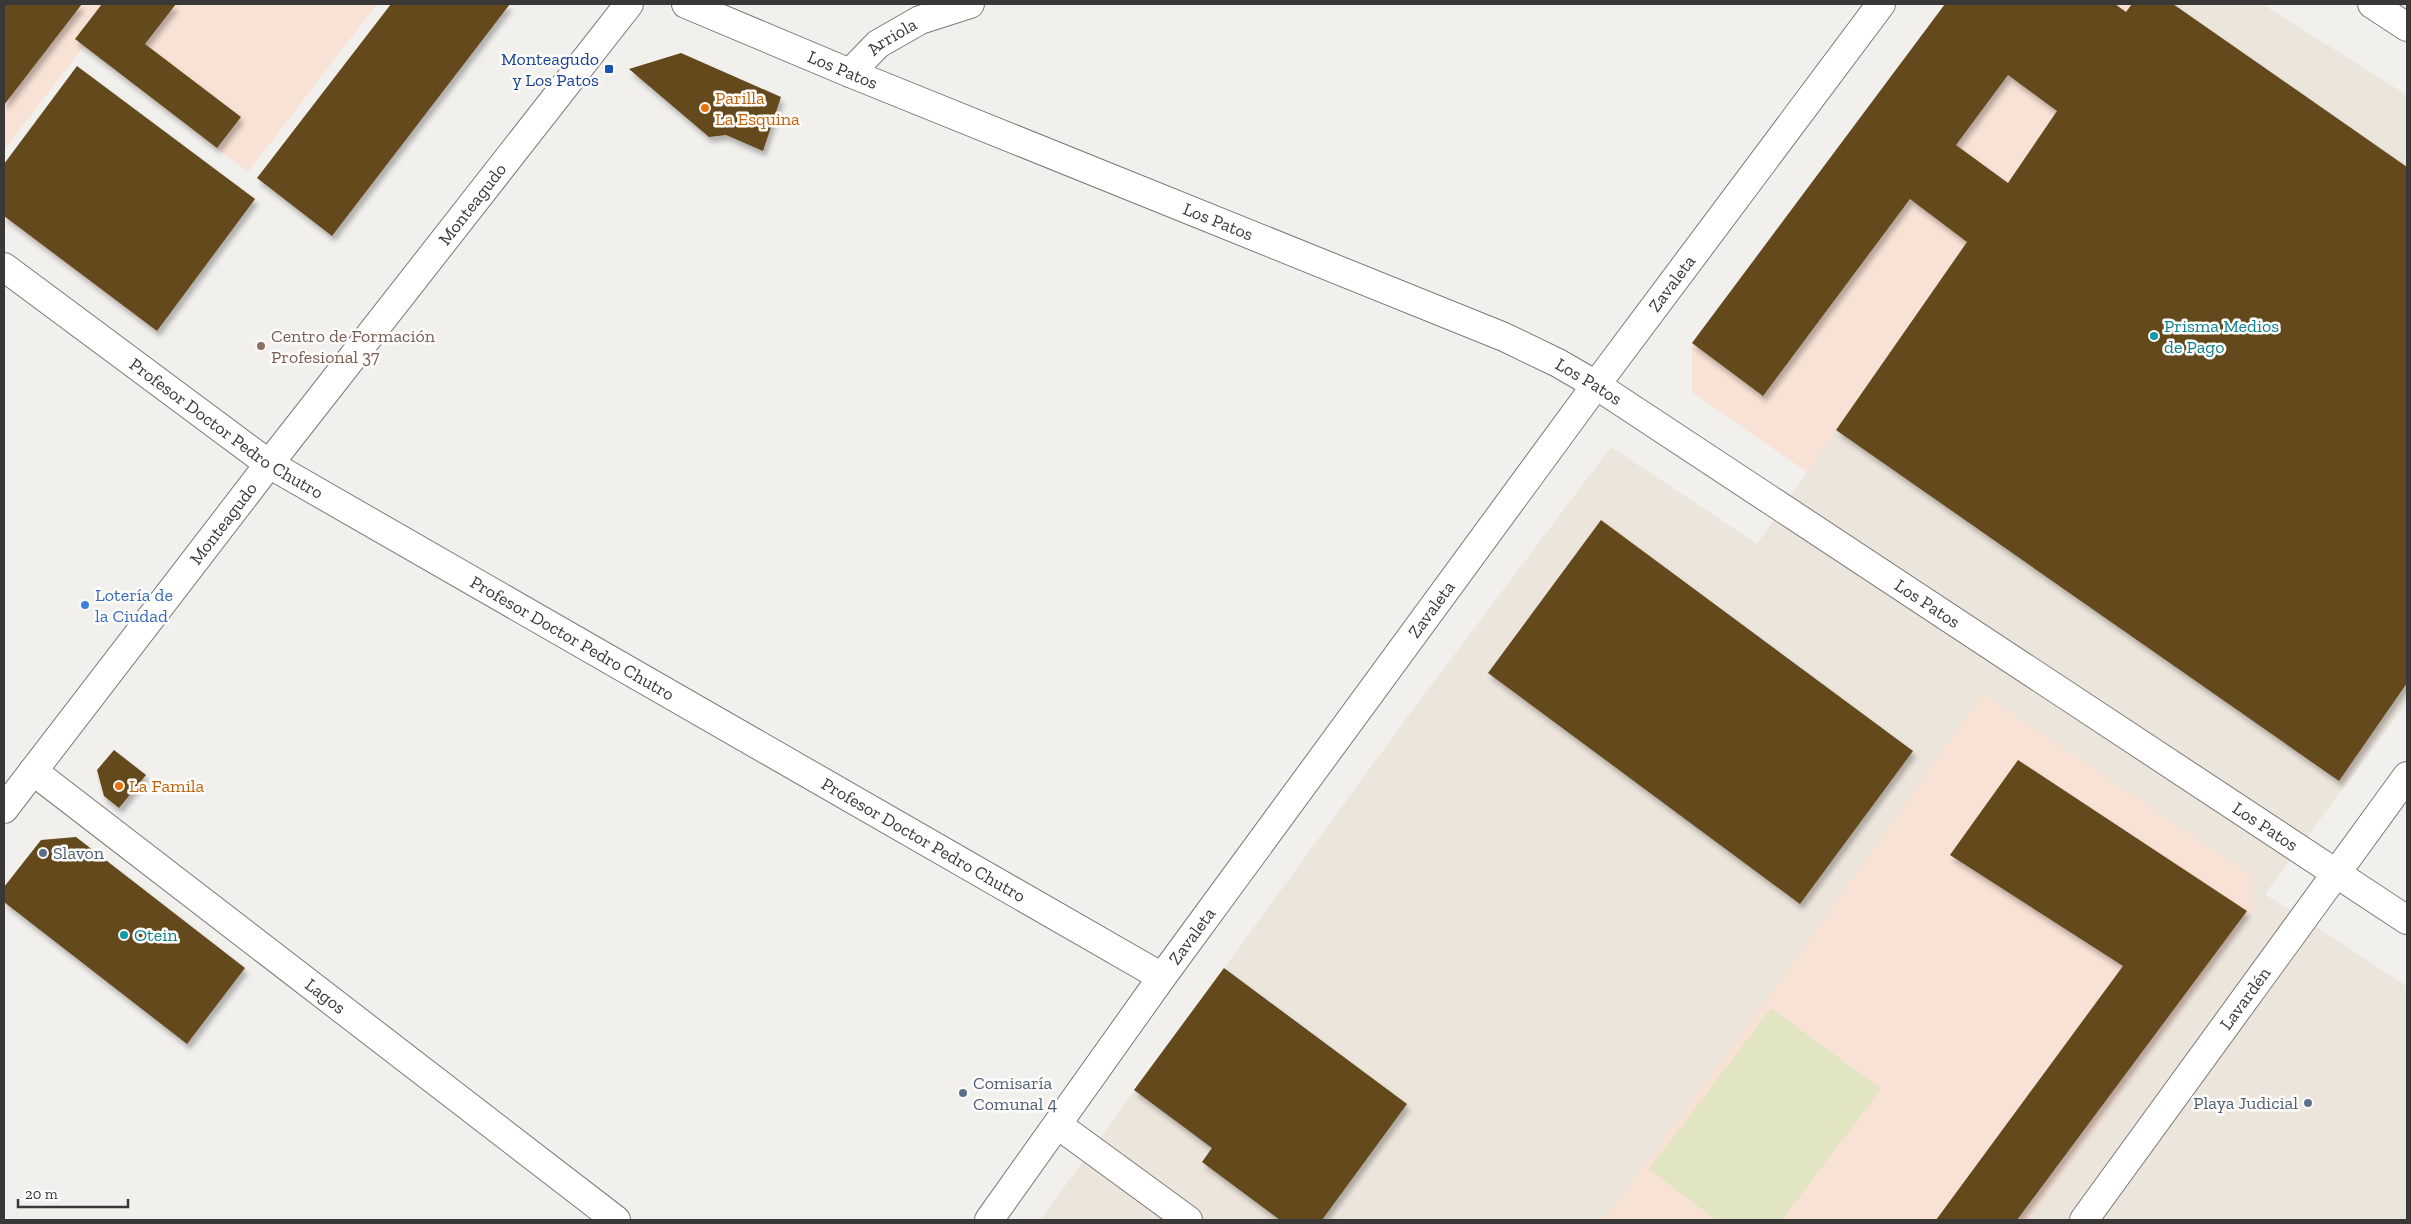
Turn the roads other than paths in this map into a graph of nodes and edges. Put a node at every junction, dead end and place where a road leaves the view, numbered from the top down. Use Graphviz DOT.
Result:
graph roads {
  1 [pos="629,4"];
  2 [pos="686,4"];
  3 [pos="970,4"];
  4 [pos="1880,4"];
  5 [pos="2372,4"];
  6 [pos="2407,27"];
  7 [pos="850,73"];
  8 [pos="4,267"];
  9 [pos="1596,385"];
  10 [pos="269,464"];
  11 [pos="33,771"];
  12 [pos="2407,776"];
  13 [pos="4,809"];
  14 [pos="2337,874"];
  15 [pos="2407,920"];
  16 [pos="1162,977"];
  17 [pos="1058,1125"];
  18 [pos="616,1220"];
  19 [pos="989,1220"];
  20 [pos="1188,1220"];
  21 [pos="2084,1220"];
  1 -- 10 [label="street, Monteagudo"];
  2 -- 7 [label="street, Los Patos"];
  3 -- 7 [label="street, Arriola"];
  4 -- 9 [label="street, Zavaleta"];
  5 -- 6 [label="street"];
  7 -- 9 [label="street, Los Patos"];
  8 -- 10 [label="street, Profesor Doctor Pedro Chutro"];
  9 -- 14 [label="street, Los Patos"];
  9 -- 16 [label="street, Zavaleta"];
  10 -- 11 [label="street, Monteagudo"];
  10 -- 16 [label="street, Profesor Doctor Pedro Chutro"];
  11 -- 13 [label="street, Monteagudo"];
  11 -- 18 [label="street, Lagos"];
  12 -- 14 [label="street, Lavardén"];
  14 -- 15 [label="street, Los Patos"];
  14 -- 21 [label="street, Lavardén"];
  16 -- 17 [label="street, Zavaleta"];
  17 -- 19 [label="street, Zavaleta"];
  17 -- 20 [label="street"];
}
